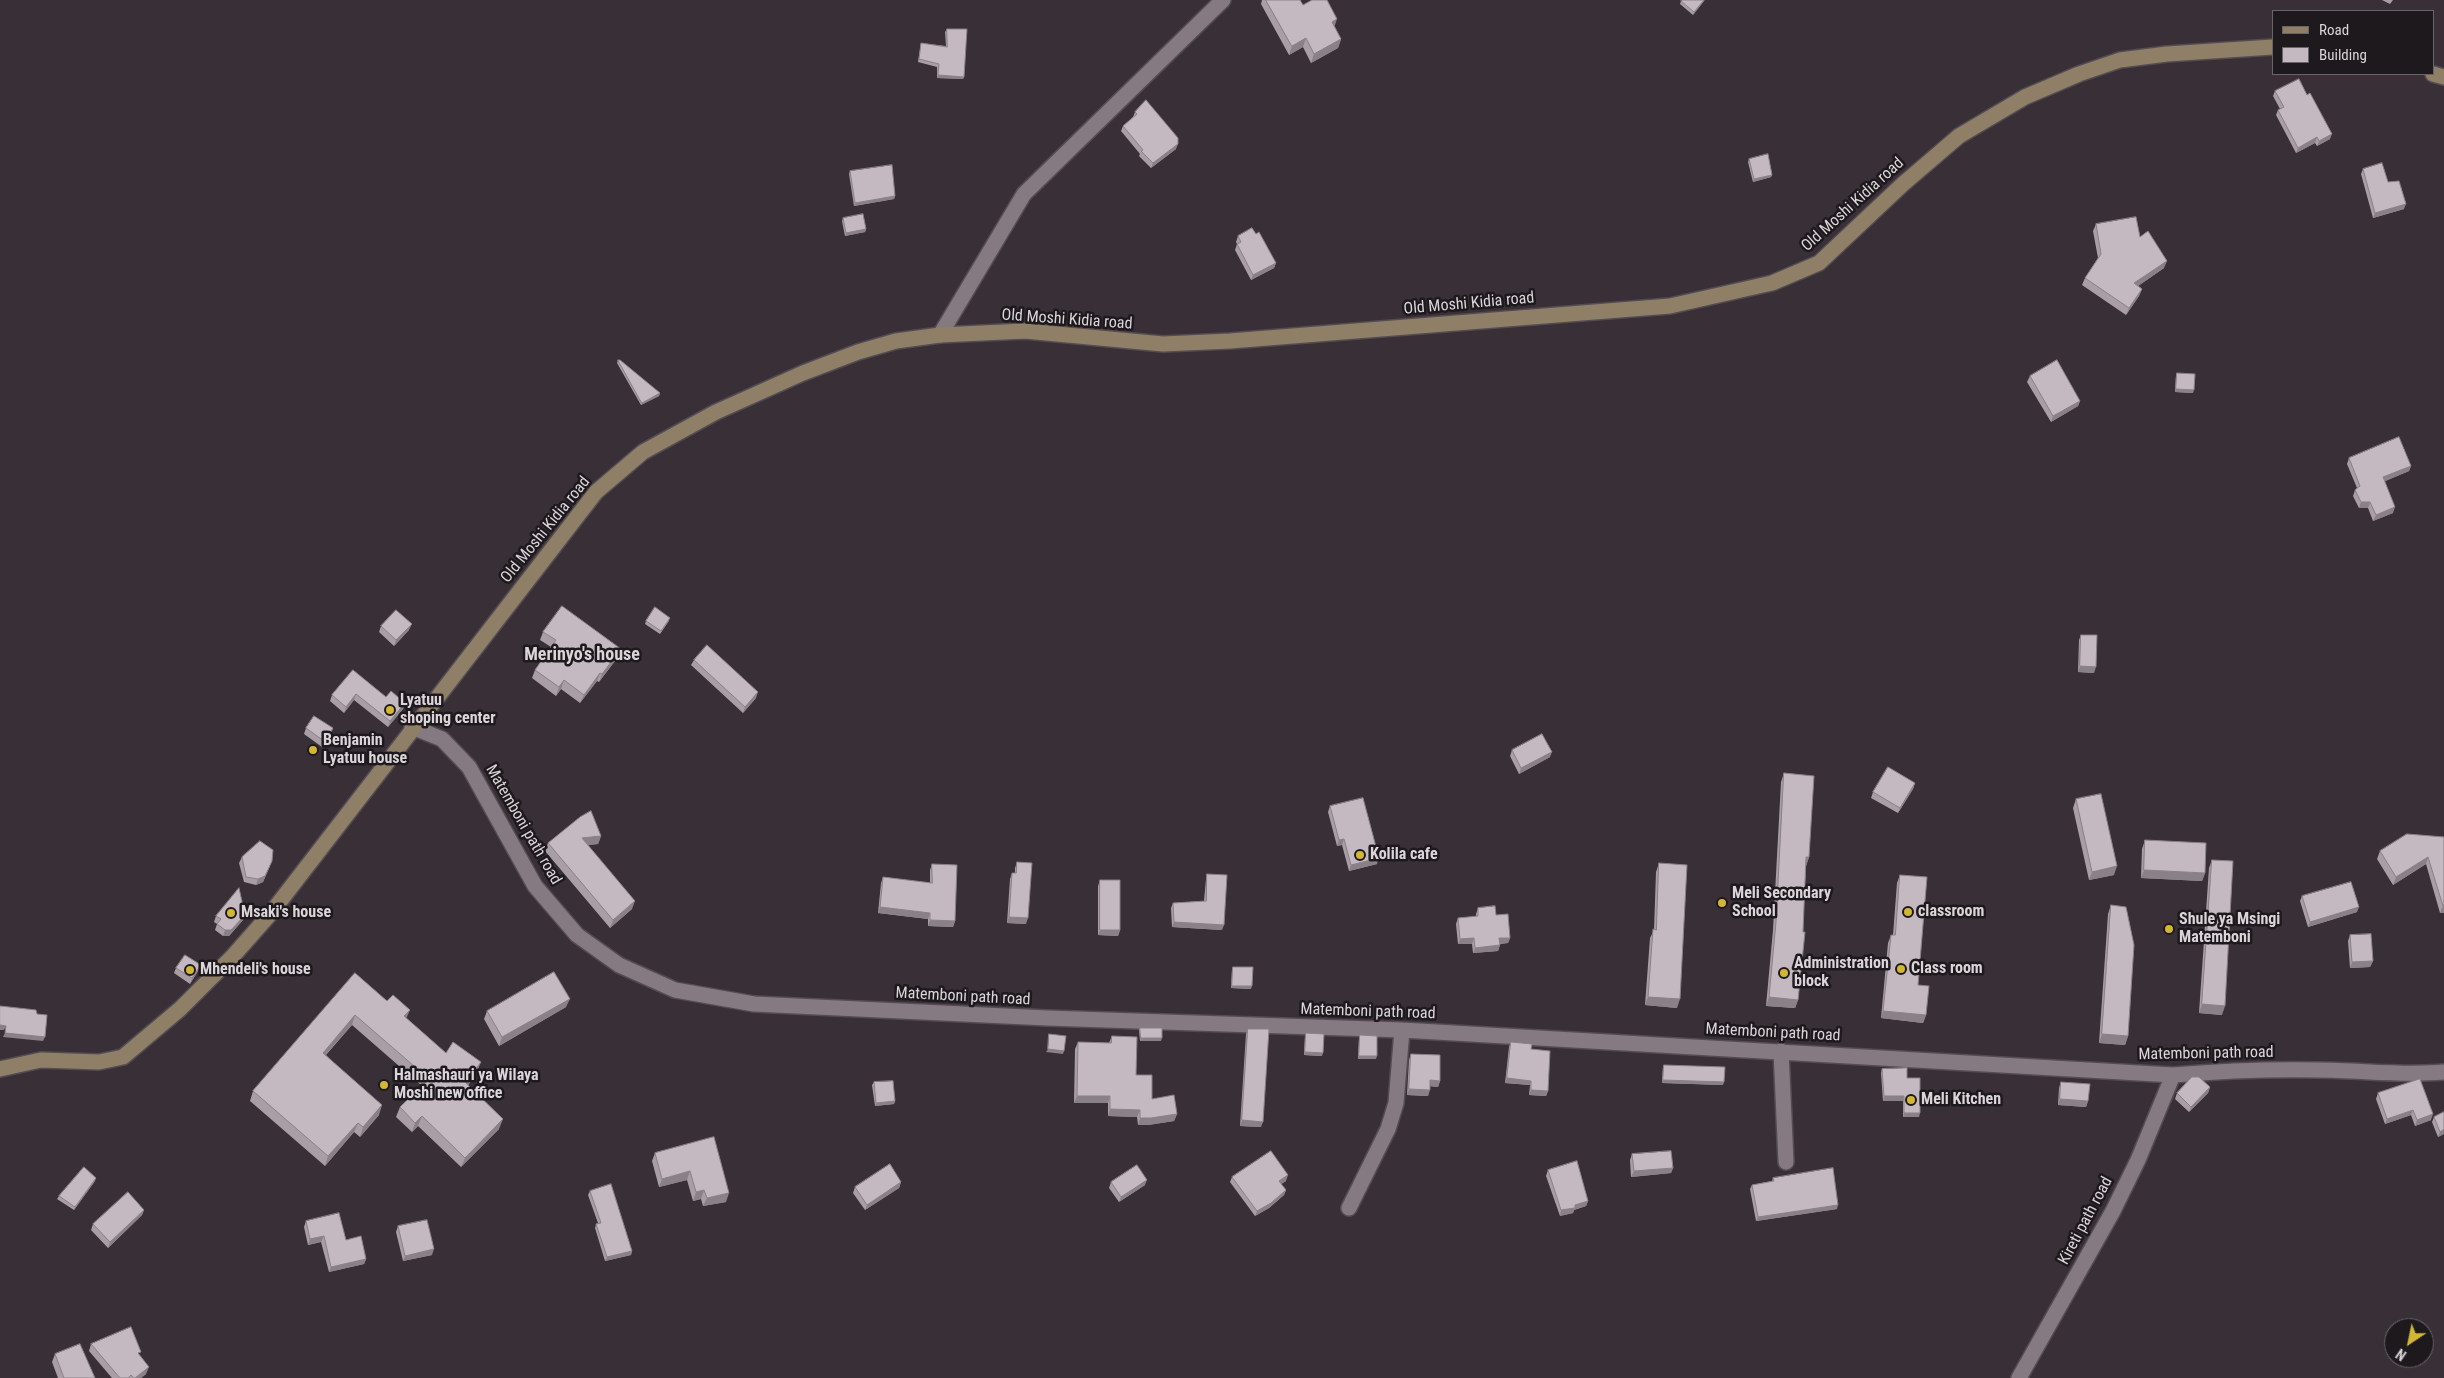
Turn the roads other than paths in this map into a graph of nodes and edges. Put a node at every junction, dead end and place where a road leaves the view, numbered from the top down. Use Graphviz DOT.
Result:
graph roads {
  1 [pos="1222,0"];
  2 [pos="2272,47"];
  3 [pos="940,335"];
  4 [pos="412,727"];
  5 [pos="1402,1030"];
  6 [pos="1781,1051"];
  7 [pos="0,1069"];
  8 [pos="2444,1072"];
  9 [pos="2173,1075"];
  10 [pos="1786,1162"];
  11 [pos="1349,1208"];
  12 [pos="2019,1378"];
  1 -- 3 [label="street"];
  2 -- 3 [label="street, Old Moshi Kidia road"];
  3 -- 4 [label="street, Old Moshi Kidia road"];
  4 -- 5 [label="street, Matemboni path road"];
  4 -- 7 [label="street, Old Moshi Kidia road"];
  5 -- 6 [label="street, Matemboni path road"];
  5 -- 11 [label="street"];
  6 -- 9 [label="street, Matemboni path road"];
  6 -- 10 [label="street"];
  8 -- 9 [label="street, Matemboni path road"];
  9 -- 12 [label="street, Kireti path road"];
}
